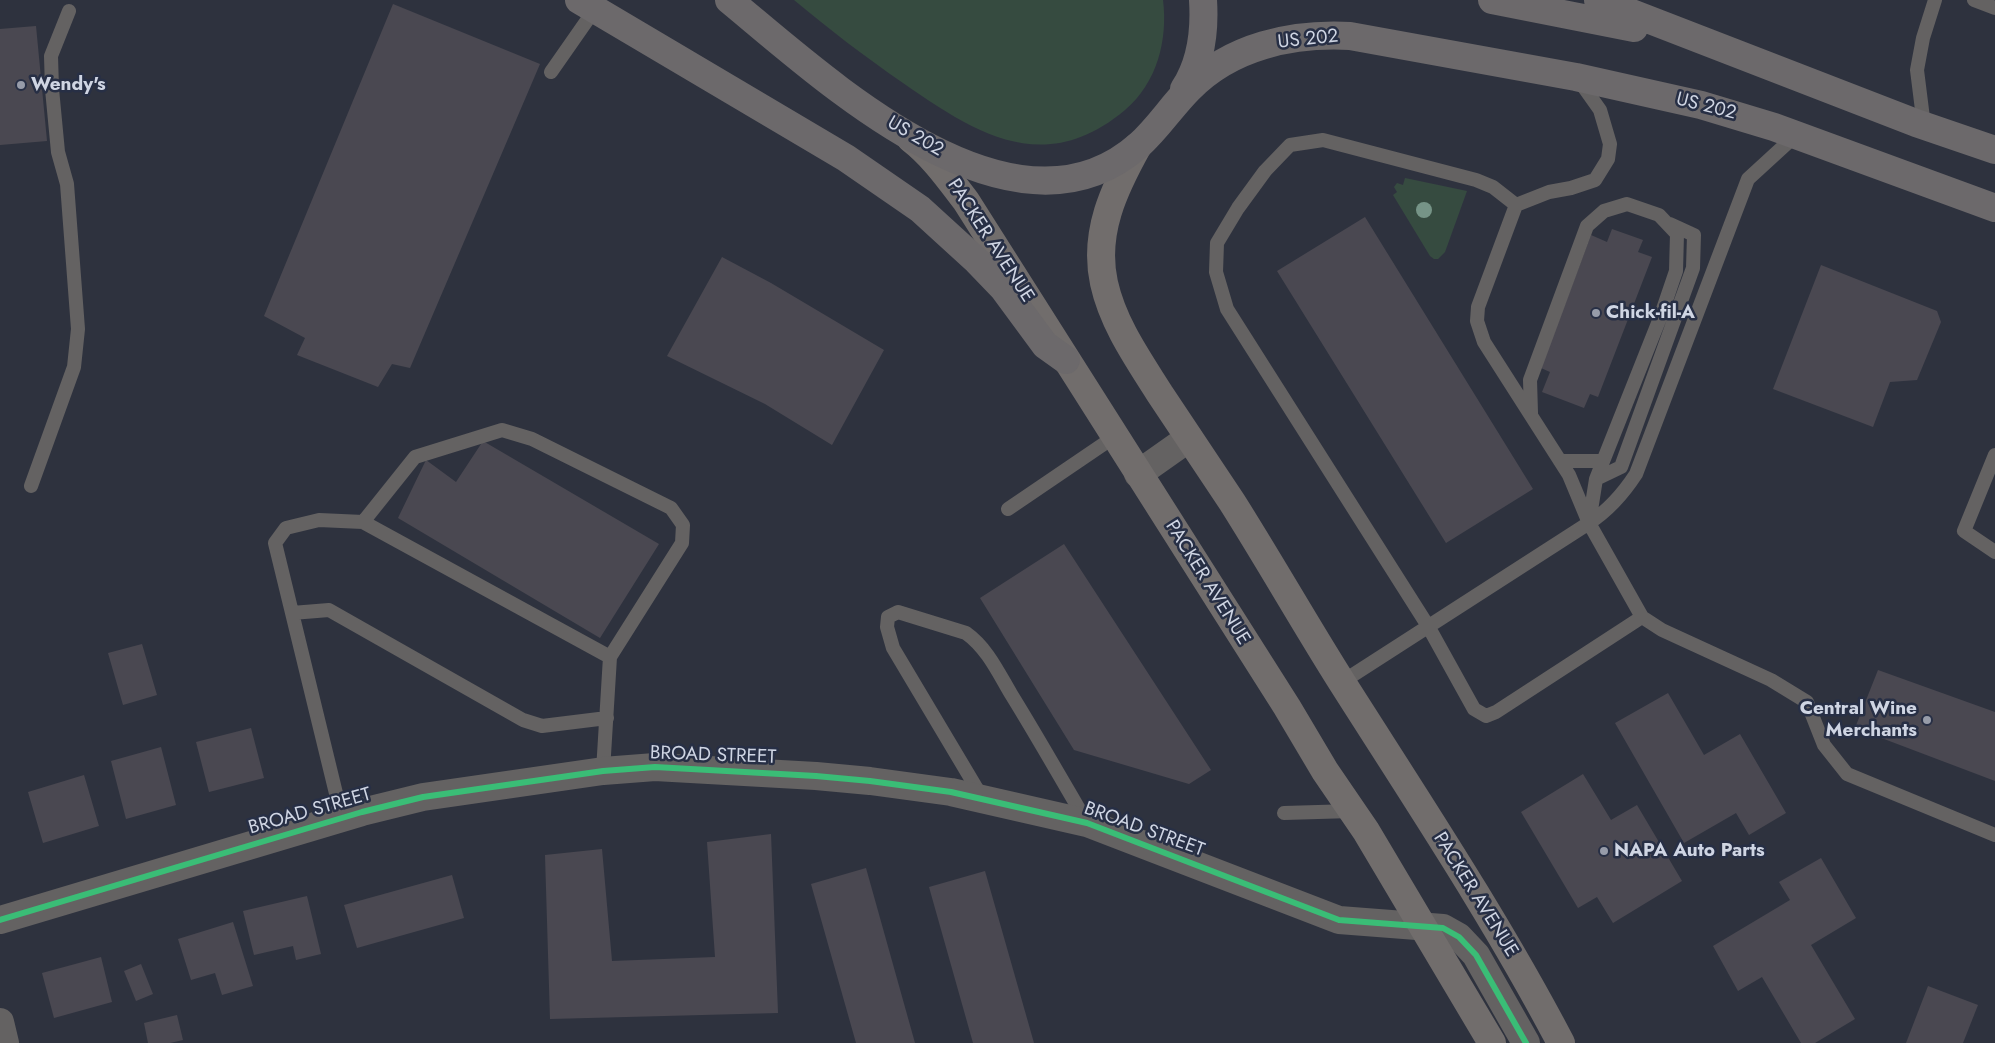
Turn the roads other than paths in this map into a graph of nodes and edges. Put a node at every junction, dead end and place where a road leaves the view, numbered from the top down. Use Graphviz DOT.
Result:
graph roads {
  1 [pos="729,0"];
  2 [pos="1203,0"];
  3 [pos="1492,0"];
  4 [pos="1598,0"];
  5 [pos="1935,0"];
  6 [pos="1974,0"];
  7 [pos="587,4"];
  8 [pos="1995,8"];
  9 [pos="68,11"];
  10 [pos="1740,55"];
  11 [pos="551,72"];
  12 [pos="1576,77"];
  13 [pos="1172,107"];
  14 [pos="1924,126"];
  15 [pos="906,134"];
  16 [pos="1796,135"];
  17 [pos="1138,146"];
  18 [pos="1995,150"];
  19 [pos="1516,205"];
  20 [pos="1995,208"];
  21 [pos="1666,222"];
  22 [pos="1066,360"];
  23 [pos="1531,414"];
  24 [pos="1114,437"];
  25 [pos="1189,438"];
  26 [pos="1995,456"];
  27 [pos="1560,461"];
  28 [pos="1602,461"];
  29 [pos="1138,474"];
  30 [pos="1596,479"];
  31 [pos="31,486"];
  32 [pos="1008,509"];
  33 [pos="363,522"];
  34 [pos="1589,523"];
  35 [pos="1995,552"];
  36 [pos="292,613"];
  37 [pos="1642,617"];
  38 [pos="1428,626"];
  39 [pos="610,657"];
  40 [pos="1342,682"];
  41 [pos="607,718"];
  42 [pos="603,771"];
  43 [pos="983,799"];
  44 [pos="1352,811"];
  45 [pos="1284,813"];
  46 [pos="342,818"];
  47 [pos="1087,823"];
  48 [pos="1995,835"];
  49 [pos="0,920"];
  50 [pos="1423,925"];
  51 [pos="0,1022"];
  52 [pos="5,1043"];
  53 [pos="1492,1043"];
  54 [pos="1526,1043"];
  55 [pos="1561,1043"];
  1 -- 15 [label="highway, US 202 / US 202"];
  2 -- 13 [label="highway"];
  3 -- 10 [label="highway"];
  4 -- 10 [label="highway"];
  5 -- 14 [label="lane"];
  6 -- 8 [label="lane"];
  7 -- 11 [label="lane"];
  7 -- 22 [label="highway"];
  9 -- 31 [label="lane"];
  10 -- 14 [label="highway"];
  12 -- 13 [label="highway, US 202 / US 202"];
  12 -- 16 [label="highway, US 202 / US 202"];
  12 -- 19 [label="lane"];
  13 -- 17 [label="highway, US 202 / US 202"];
  14 -- 18 [label="highway"];
  15 -- 17 [label="highway, US 202 / US 202"];
  15 -- 22 [label="main road, PACKER AVENUE"];
  16 -- 20 [label="highway, US 202 / US 202"];
  16 -- 34 [label="lane"];
  17 -- 25 [label="main road, PACKER AVENUE"];
  19 -- 23 [label="lane"];
  19 -- 38 [label="lane"];
  21 -- 23 [label="lane"];
  21 -- 28 [label="lane"];
  21 -- 30 [label="lane"];
  22 -- 24 [label="main road, PACKER AVENUE"];
  23 -- 27 [label="lane"];
  24 -- 29 [label="main road, PACKER AVENUE"];
  24 -- 32 [label="lane"];
  25 -- 29 [label="street"];
  25 -- 40 [label="main road, PACKER AVENUE"];
  26 -- 35 [label="lane"];
  27 -- 28 [label="lane"];
  27 -- 34 [label="lane"];
  28 -- 30 [label="lane"];
  29 -- 44 [label="main road, PACKER AVENUE"];
  30 -- 34 [label="lane"];
  33 -- 36 [label="lane"];
  33 -- 39 [label="lane"];
  33 -- 39 [label="lane"];
  34 -- 37 [label="lane"];
  34 -- 38 [label="lane"];
  36 -- 41 [label="lane"];
  36 -- 46 [label="lane"];
  37 -- 38 [label="lane"];
  37 -- 48 [label="lane"];
  38 -- 40 [label="lane"];
  39 -- 41 [label="lane"];
  40 -- 55 [label="main road, PACKER AVENUE"];
  41 -- 42 [label="lane"];
  42 -- 43 [label="street, BROAD STREET"];
  42 -- 46 [label="street, BROAD STREET"];
  43 -- 47 [label="street, BROAD STREET"];
  43 -- 47 [label="lane"];
  44 -- 45 [label="lane"];
  44 -- 50 [label="main road, PACKER AVENUE"];
  46 -- 49 [label="street, BROAD STREET"];
  47 -- 50 [label="street, BROAD STREET"];
  50 -- 53 [label="main road, PACKER AVENUE"];
  50 -- 54 [label="street, BROAD STREET"];
  51 -- 52 [label="street"];
}
